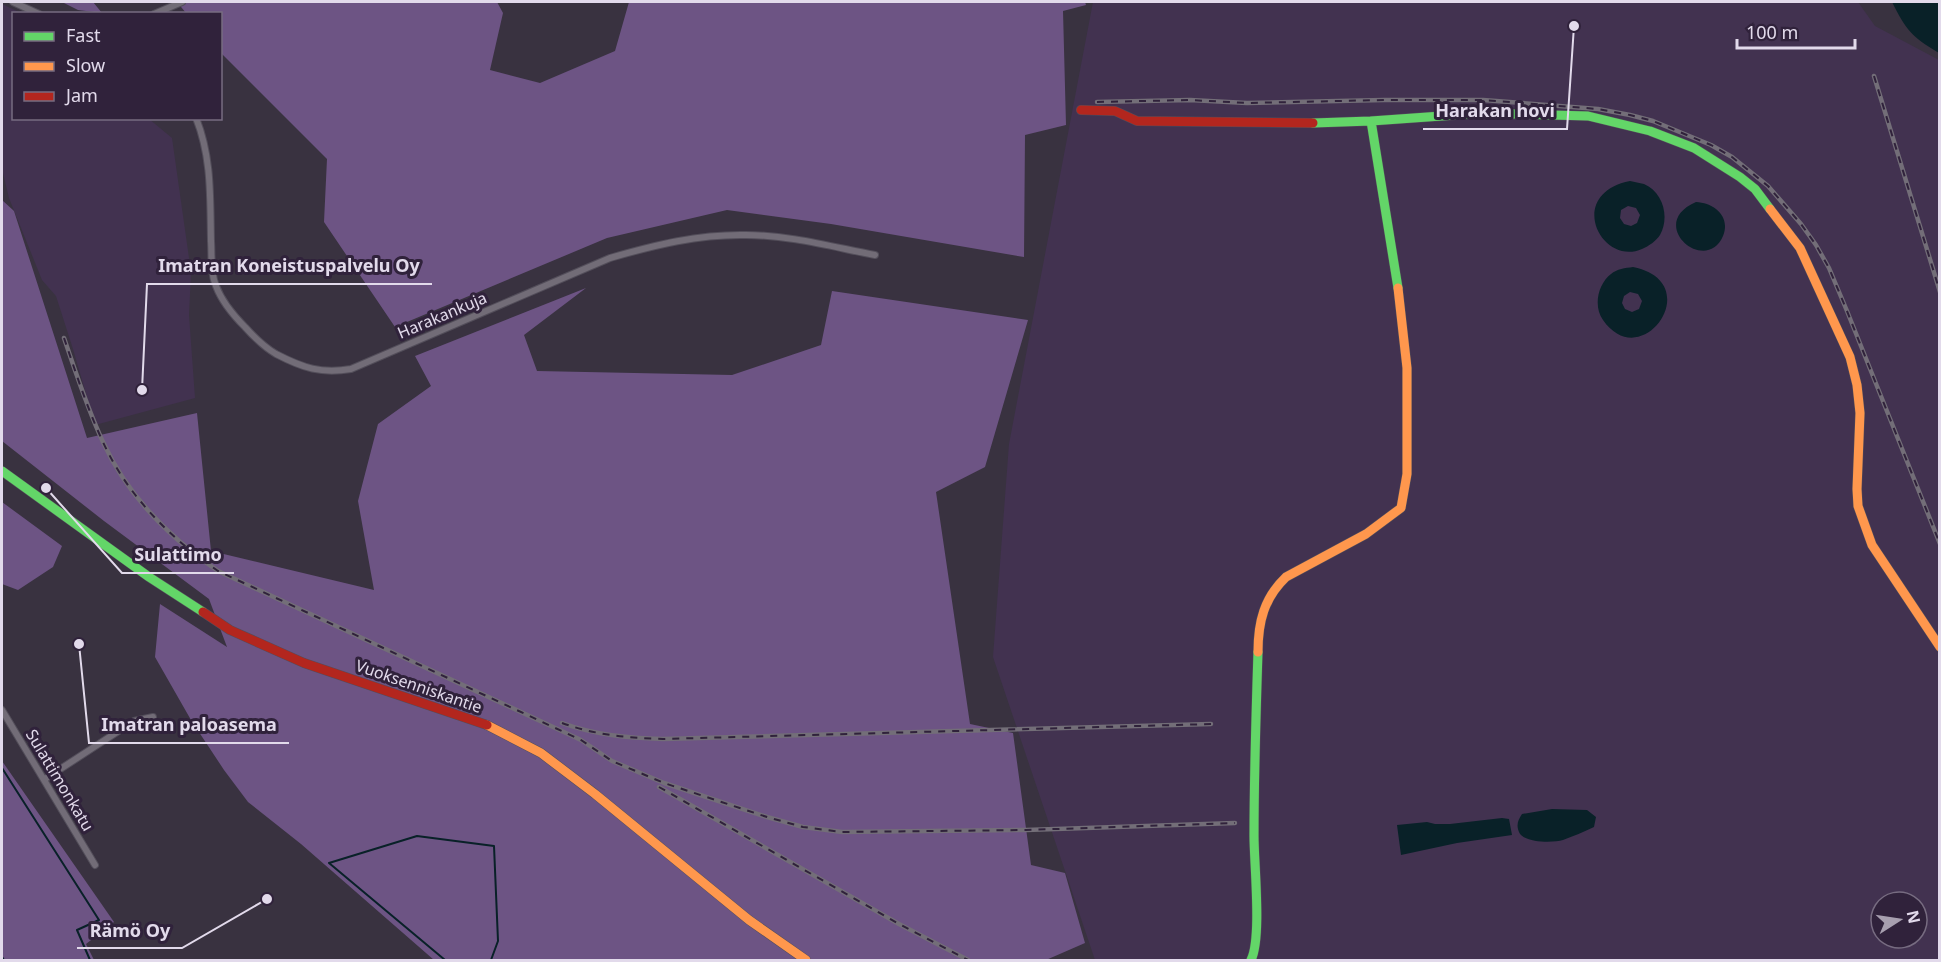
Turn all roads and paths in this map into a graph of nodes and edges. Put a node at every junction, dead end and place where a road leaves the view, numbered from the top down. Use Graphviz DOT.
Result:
graph roads {
  1 [pos="13,2"];
  2 [pos="182,2"];
  3 [pos="35,12"];
  4 [pos="159,12"];
  5 [pos="1081,110"];
  6 [pos="197,120"];
  7 [pos="1371,121"];
  8 [pos="875,255"];
  9 [pos="2,471"];
  10 [pos="1940,647"];
  11 [pos="2,710"];
  12 [pos="153,717"];
  13 [pos="45,779"];
  14 [pos="95,865"];
  15 [pos="806,960"];
  16 [pos="1251,960"];
  1 -- 3 [label="street"];
  2 -- 4 [label="street"];
  5 -- 7 [label="street"];
  6 -- 8 [label="street, Harakankuja"];
  7 -- 10 [label="street"];
  7 -- 16 [label="street"];
  9 -- 15 [label="street, Vuoksenniskantie"];
  11 -- 13 [label="street, Sulattimonkatu"];
  12 -- 13 [label="street"];
  13 -- 14 [label="street, Sulattimonkatu"];
}
